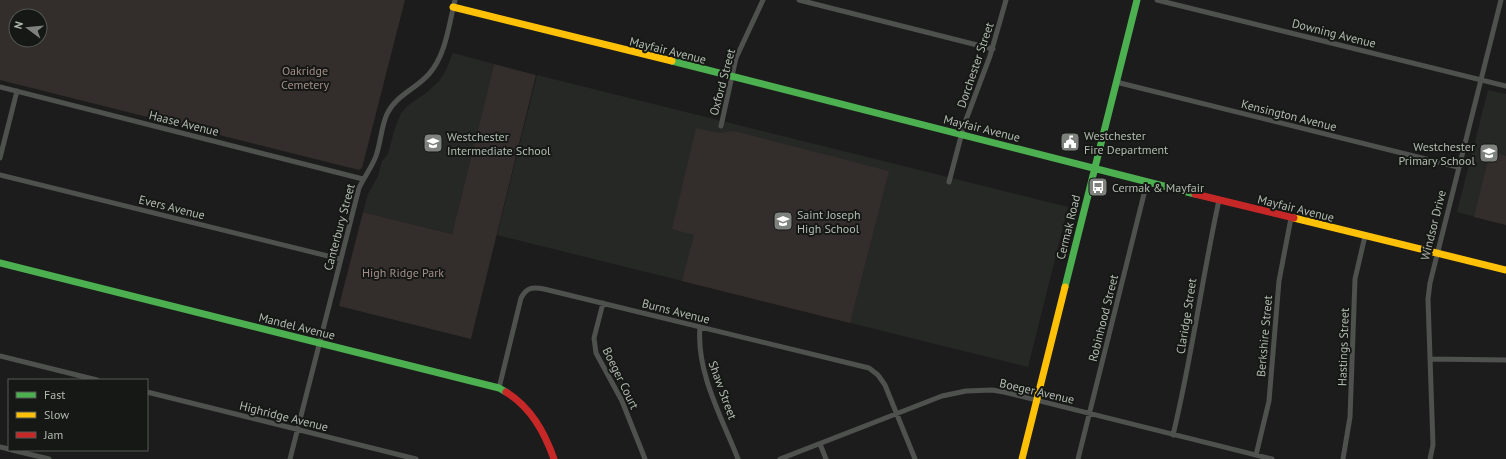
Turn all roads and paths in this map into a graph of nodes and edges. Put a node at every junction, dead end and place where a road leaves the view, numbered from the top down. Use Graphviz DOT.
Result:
graph roads {
  1 [pos="763,0"];
  2 [pos="799,0"];
  3 [pos="1006,0"];
  4 [pos="1137,0"];
  5 [pos="1157,0"];
  6 [pos="1501,0"];
  7 [pos="454,4"];
  8 [pos="993,49"];
  9 [pos="733,77"];
  10 [pos="1480,80"];
  11 [pos="1116,82"];
  12 [pos="1506,86"];
  13 [pos="0,87"];
  14 [pos="17,91"];
  15 [pos="721,126"];
  16 [pos="962,134"];
  17 [pos="0,158"];
  18 [pos="1458,167"];
  19 [pos="1093,168"];
  20 [pos="0,175"];
  21 [pos="363,179"];
  22 [pos="949,182"];
  23 [pos="1147,182"];
  24 [pos="1219,200"];
  25 [pos="1291,218"];
  26 [pos="1365,236"];
  27 [pos="1437,253"];
  28 [pos="340,259"];
  29 [pos="0,263"];
  30 [pos="1506,270"];
  31 [pos="603,303"];
  32 [pos="700,327"];
  33 [pos="319,343"];
  34 [pos="0,356"];
  35 [pos="1430,359"];
  36 [pos="1506,360"];
  37 [pos="93,379"];
  38 [pos="498,388"];
  39 [pos="148,392"];
  40 [pos="1036,399"];
  41 [pos="897,412"];
  42 [pos="1089,414"];
  43 [pos="298,430"];
  44 [pos="1173,435"];
  45 [pos="820,444"];
  46 [pos="16,451"];
  47 [pos="1256,455"];
  48 [pos="49,459"];
  49 [pos="290,459"];
  50 [pos="416,459"];
  51 [pos="554,459"];
  52 [pos="645,459"];
  53 [pos="738,459"];
  54 [pos="780,459"];
  55 [pos="826,459"];
  56 [pos="915,459"];
  57 [pos="1022,459"];
  58 [pos="1078,459"];
  59 [pos="1272,459"];
  60 [pos="1343,459"];
  61 [pos="1430,459"];
  1 -- 9 [label="street, Oxford Street"];
  2 -- 8 [label="street"];
  3 -- 8 [label="street, Dorchester Street"];
  4 -- 11 [label="street, Cermak Road"];
  5 -- 10 [label="street, Downing Avenue"];
  6 -- 10 [label="street, Windsor Drive"];
  7 -- 9 [label="street, Mayfair Avenue"];
  7 -- 21 [label="street, Canterbury Street"];
  8 -- 16 [label="street, Dorchester Street"];
  9 -- 15 [label="street, Oxford Street"];
  9 -- 16 [label="street, Mayfair Avenue"];
  10 -- 12 [label="street, Downing Avenue"];
  10 -- 18 [label="street, Windsor Drive"];
  11 -- 18 [label="street, Kensington Avenue"];
  11 -- 19 [label="street, Cermak Road"];
  13 -- 14 [label="street, Haase Avenue"];
  14 -- 17 [label="street"];
  14 -- 21 [label="street, Haase Avenue"];
  16 -- 19 [label="street, Mayfair Avenue"];
  16 -- 22 [label="street, Dorchester Street"];
  18 -- 27 [label="street, Windsor Drive"];
  19 -- 23 [label="street, Mayfair Avenue"];
  19 -- 40 [label="street, Cermak Road"];
  20 -- 28 [label="street, Evers Avenue"];
  21 -- 28 [label="street, Canterbury Street"];
  23 -- 24 [label="street, Mayfair Avenue"];
  23 -- 42 [label="street, Robinhood Street"];
  24 -- 25 [label="street, Mayfair Avenue"];
  24 -- 44 [label="street, Claridge Street"];
  25 -- 26 [label="street, Mayfair Avenue"];
  25 -- 47 [label="street, Berkshire Street"];
  26 -- 27 [label="street, Mayfair Avenue"];
  26 -- 60 [label="street, Hastings Street"];
  27 -- 30 [label="street, Mayfair Avenue"];
  27 -- 35 [label="street, Windsor Drive"];
  28 -- 33 [label="street, Canterbury Street"];
  29 -- 33 [label="street, Mandel Avenue"];
  31 -- 32 [label="street, Burns Avenue"];
  31 -- 38 [label="street, Burns Avenue"];
  31 -- 52 [label="street, Boeger Court"];
  32 -- 41 [label="street, Burns Avenue"];
  32 -- 53 [label="street, Shaw Street"];
  33 -- 38 [label="street, Mandel Avenue"];
  33 -- 43 [label="street, Canterbury Street"];
  34 -- 37 [label="street"];
  35 -- 36 [label="street"];
  35 -- 61 [label="street, Windsor Drive"];
  38 -- 51 [label="street, Mandel Avenue"];
  39 -- 43 [label="street, Highridge Avenue"];
  40 -- 41 [label="street, Boeger Avenue"];
  40 -- 42 [label="street, Boeger Avenue"];
  40 -- 57 [label="street, Cermak Road"];
  41 -- 45 [label="street, Boeger Avenue"];
  41 -- 56 [label="street, Burns Avenue"];
  42 -- 44 [label="street, Boeger Avenue"];
  42 -- 58 [label="street, Robinhood Street"];
  43 -- 49 [label="street, Canterbury Street"];
  43 -- 50 [label="street, Highridge Avenue"];
  44 -- 47 [label="street, Boeger Avenue"];
  45 -- 54 [label="street, Boeger Avenue"];
  45 -- 55 [label="street"];
  46 -- 48 [label="street"];
  47 -- 59 [label="street, Boeger Avenue"];
}
